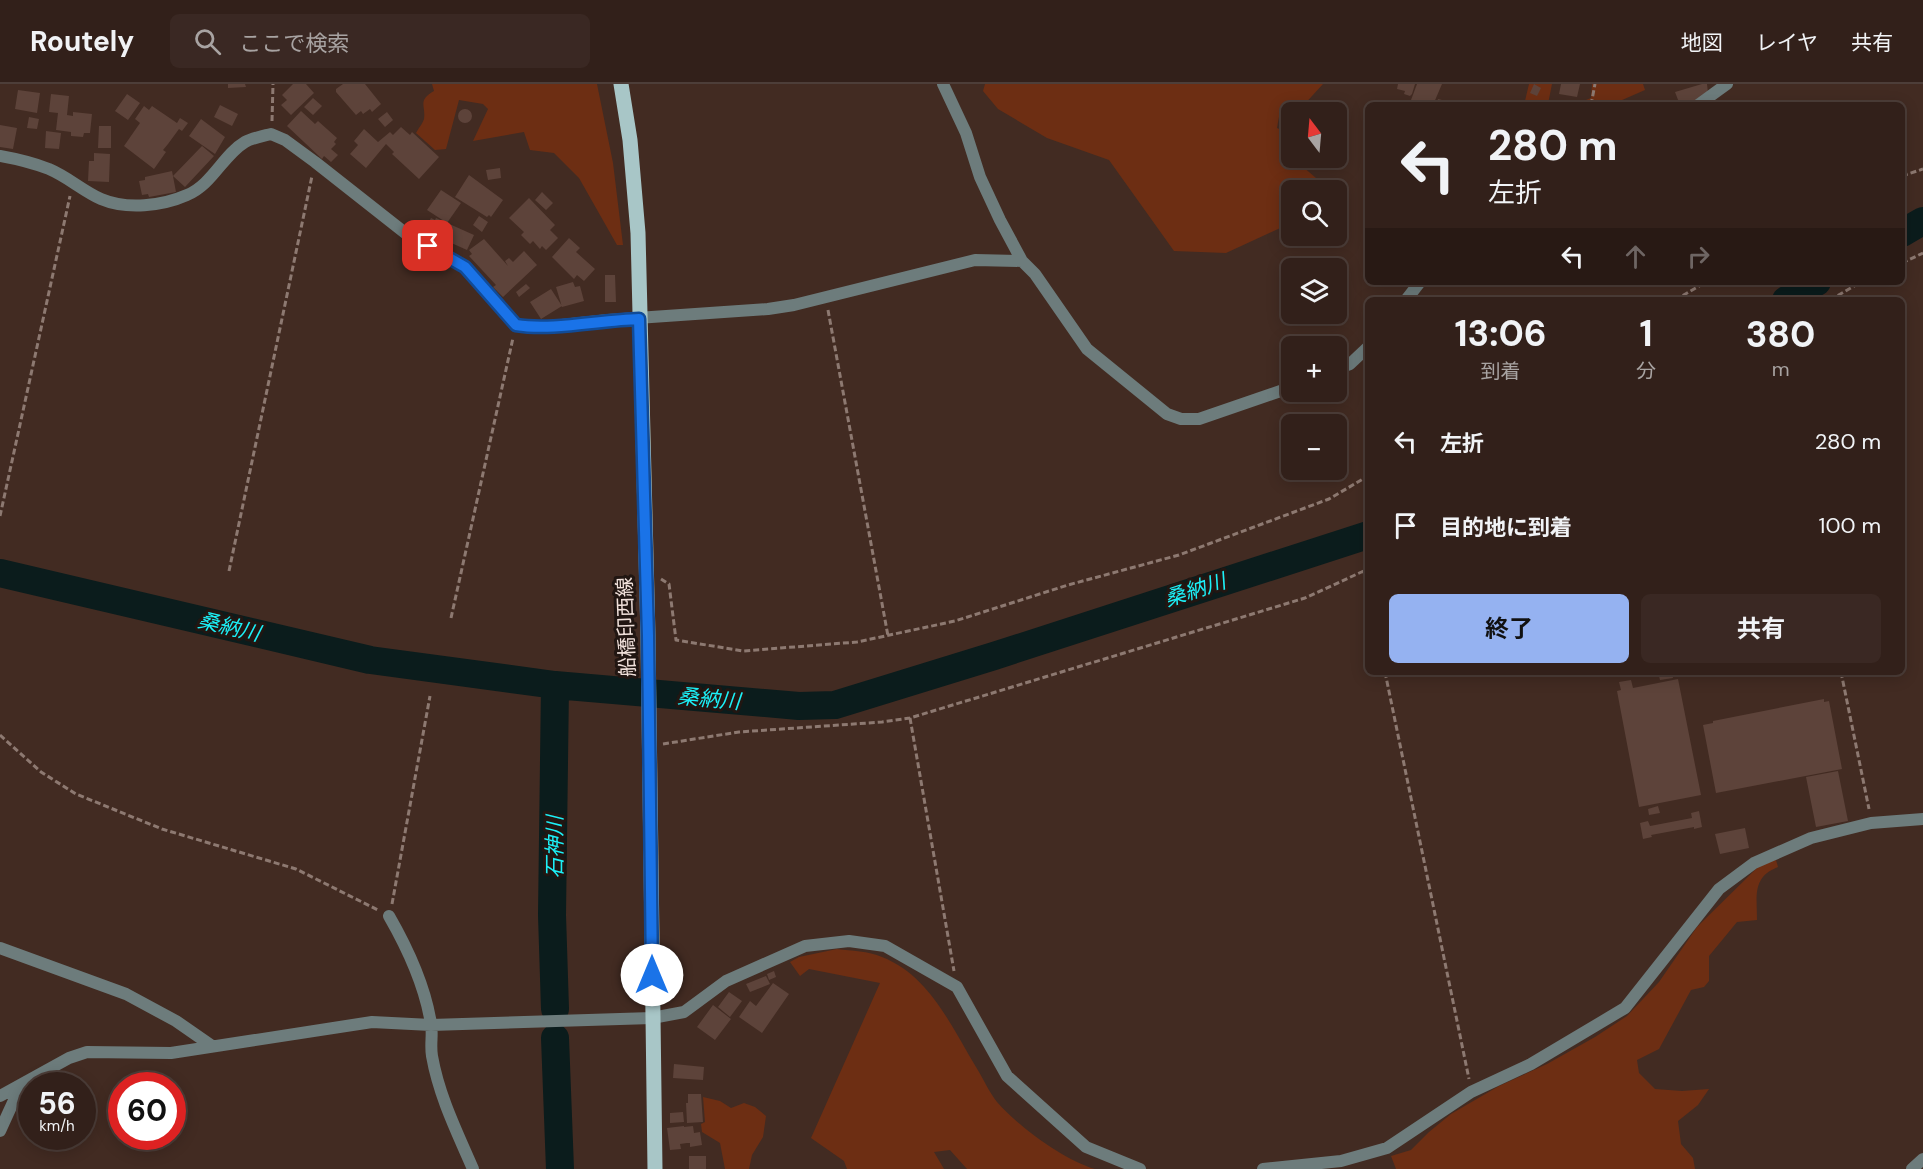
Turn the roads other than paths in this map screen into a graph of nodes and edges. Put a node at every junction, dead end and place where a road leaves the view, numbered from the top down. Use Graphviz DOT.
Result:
graph roads {
  1 [pos="621,84"];
  2 [pos="943,84"];
  3 [pos="1727,84"];
  4 [pos="1702,102"];
  5 [pos="0,156"];
  6 [pos="1022,261"];
  7 [pos="1418,285"];
  8 [pos="1408,297"];
  9 [pos="639,319"];
  10 [pos="1365,350"];
  11 [pos="1347,365"];
  12 [pos="1281,391"];
  13 [pos="1923,819"];
  14 [pos="389,916"];
  15 [pos="0,948"];
  16 [pos="652,1018"];
  17 [pos="431,1025"];
  18 [pos="212,1046"];
  19 [pos="44,1072"];
  20 [pos="18,1087"];
  21 [pos="18,1092"];
  22 [pos="0,1096"];
  23 [pos="0,1131"];
  24 [pos="1923,1159"];
  25 [pos="473,1169"];
  26 [pos="655,1169"];
  27 [pos="1140,1169"];
  28 [pos="1263,1169"];
  29 [pos="1912,1169"];
  1 -- 9 [label="main road, 船橋印西線"];
  2 -- 6 [label="street"];
  3 -- 4 [label="street"];
  5 -- 9 [label="street"];
  6 -- 9 [label="street"];
  6 -- 12 [label="street"];
  7 -- 8 [label="street"];
  9 -- 16 [label="main road, 船橋印西線"];
  10 -- 11 [label="street"];
  13 -- 28 [label="street"];
  14 -- 17 [label="street"];
  15 -- 18 [label="street"];
  16 -- 17 [label="street"];
  16 -- 26 [label="main road, 船橋印西線"];
  16 -- 27 [label="street"];
  17 -- 18 [label="street"];
  17 -- 25 [label="street"];
  18 -- 19 [label="street"];
  20 -- 22 [label="street"];
  21 -- 23 [label="street"];
  24 -- 29 [label="street"];
}
